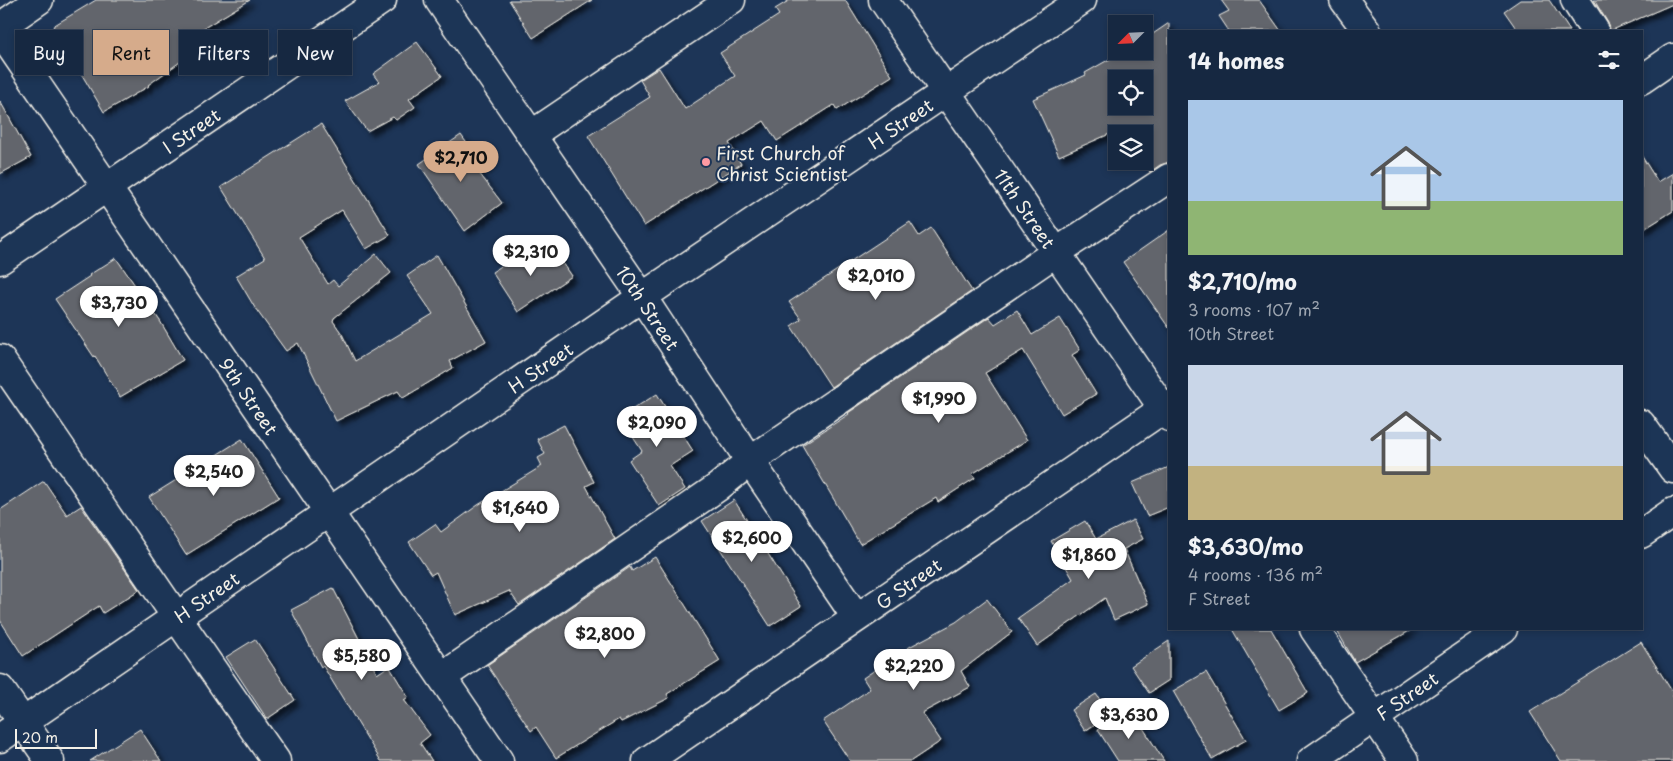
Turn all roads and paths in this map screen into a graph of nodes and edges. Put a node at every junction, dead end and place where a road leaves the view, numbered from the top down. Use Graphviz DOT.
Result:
graph roads {
  1 [pos="39,0"];
  2 [pos="382,0"];
  3 [pos="440,0"];
  4 [pos="731,0"];
  5 [pos="883,0"];
  6 [pos="1082,0"];
  7 [pos="1344,0"];
  8 [pos="1575,0"];
  9 [pos="0,29"];
  10 [pos="1366,30"];
  11 [pos="1594,30"];
  12 [pos="1673,58"];
  13 [pos="1643,79"];
  14 [pos="946,92"];
  15 [pos="531,135"];
  16 [pos="1168,179"];
  17 [pos="107,187"];
  18 [pos="1055,253"];
  19 [pos="0,260"];
  20 [pos="642,297"];
  21 [pos="0,359"];
  22 [pos="1167,410"];
  23 [pos="1643,427"];
  24 [pos="750,461"];
  25 [pos="1673,470"];
  26 [pos="329,512"];
  27 [pos="1673,512"];
  28 [pos="1643,533"];
  29 [pos="176,617"];
  30 [pos="856,617"];
  31 [pos="1315,630"];
  32 [pos="1502,630"];
  33 [pos="442,677"];
  34 [pos="0,689"];
  35 [pos="1374,717"];
  36 [pos="24,722"];
  37 [pos="0,738"];
  38 [pos="50,761"];
  39 [pos="276,761"];
  40 [pos="499,761"];
  41 [pos="647,761"];
  42 [pos="1311,761"];
  43 [pos="1404,761"];
  1 -- 9 [label="street"];
  2 -- 17 [label="street, I Street"];
  3 -- 15 [label="street, 10th Street"];
  4 -- 15 [label="street"];
  5 -- 14 [label="street, 11th Street"];
  6 -- 14 [label="street, H Street"];
  7 -- 10 [label="street"];
  8 -- 11 [label="street"];
  9 -- 17 [label="street, 9th Street"];
  12 -- 13 [label="street"];
  14 -- 18 [label="street, 11th Street"];
  14 -- 20 [label="street, H Street"];
  15 -- 20 [label="street, 10th Street"];
  16 -- 18 [label="street"];
  17 -- 19 [label="street, I Street"];
  17 -- 26 [label="street, 9th Street"];
  18 -- 22 [label="street, 11th Street"];
  18 -- 24 [label="street"];
  20 -- 24 [label="street, 10th Street"];
  20 -- 26 [label="street, H Street"];
  21 -- 29 [label="street"];
  22 -- 30 [label="street, G Street"];
  23 -- 25 [label="street"];
  24 -- 30 [label="street, 10th Street"];
  24 -- 33 [label="street"];
  26 -- 29 [label="street, H Street"];
  26 -- 33 [label="street, 9th Street"];
  27 -- 28 [label="street"];
  29 -- 36 [label="street, H Street"];
  29 -- 39 [label="street"];
  30 -- 41 [label="street, G Street"];
  31 -- 35 [label="street"];
  32 -- 35 [label="street, F Street"];
  33 -- 40 [label="street, 9th Street"];
  34 -- 36 [label="street"];
  35 -- 42 [label="street, F Street"];
  35 -- 43 [label="street"];
  36 -- 37 [label="street, H Street"];
  36 -- 38 [label="street"];
}
